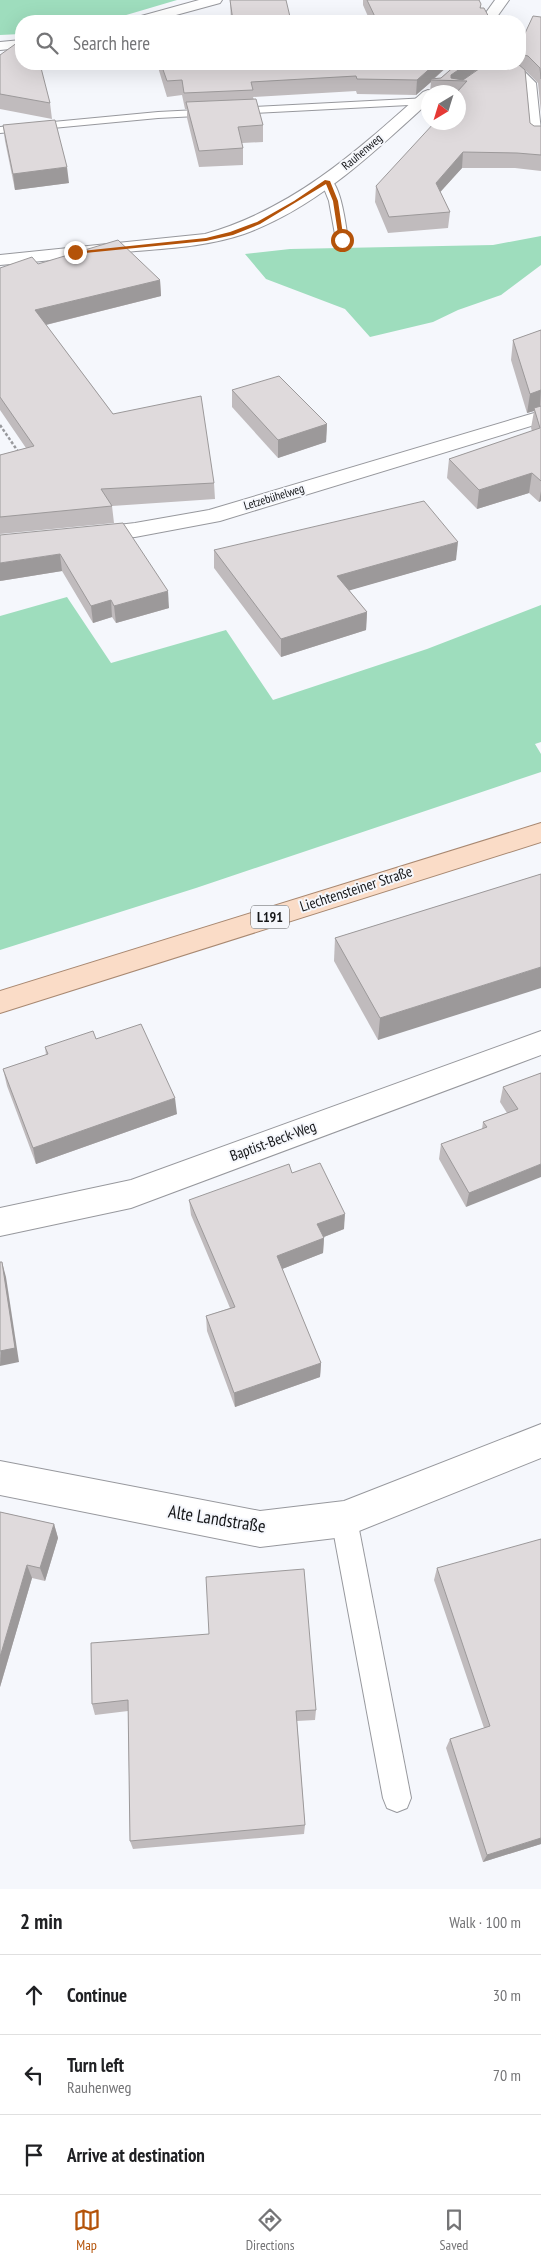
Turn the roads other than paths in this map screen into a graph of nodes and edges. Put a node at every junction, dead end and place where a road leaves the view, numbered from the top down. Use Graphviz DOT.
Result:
graph roads {
  1 [pos="215,0"];
  2 [pos="502,0"];
  3 [pos="161,15"];
  4 [pos="491,15"];
  5 [pos="15,45"];
  6 [pos="0,46"];
  7 [pos="466,85"];
  8 [pos="421,96"];
  9 [pos="421,102"];
  10 [pos="0,130"];
  11 [pos="536,138"];
  12 [pos="327,181"];
  13 [pos="342,240"];
  14 [pos="0,260"];
  15 [pos="541,417"];
  16 [pos="68,536"];
  17 [pos="541,832"];
  18 [pos="0,1002"];
  19 [pos="541,1043"];
  20 [pos="0,1222"];
  21 [pos="541,1441"];
  22 [pos="0,1478"];
  23 [pos="344,1519"];
  24 [pos="397,1798"];
  1 -- 3 [label="street"];
  2 -- 4 [label="street"];
  5 -- 6 [label="street"];
  7 -- 11 [label="lane"];
  8 -- 10 [label="lane"];
  9 -- 12 [label="street, Rauhenweg"];
  12 -- 13 [label="lane"];
  12 -- 14 [label="street, Rauhenweg"];
  15 -- 16 [label="street, Letzebühelweg"];
  17 -- 18 [label="main road, Liechtensteiner Straße / L191"];
  19 -- 20 [label="street, Baptist-Beck-Weg"];
  21 -- 23 [label="street, Alte Landstraße"];
  22 -- 23 [label="street, Alte Landstraße"];
  23 -- 24 [label="lane"];
}
